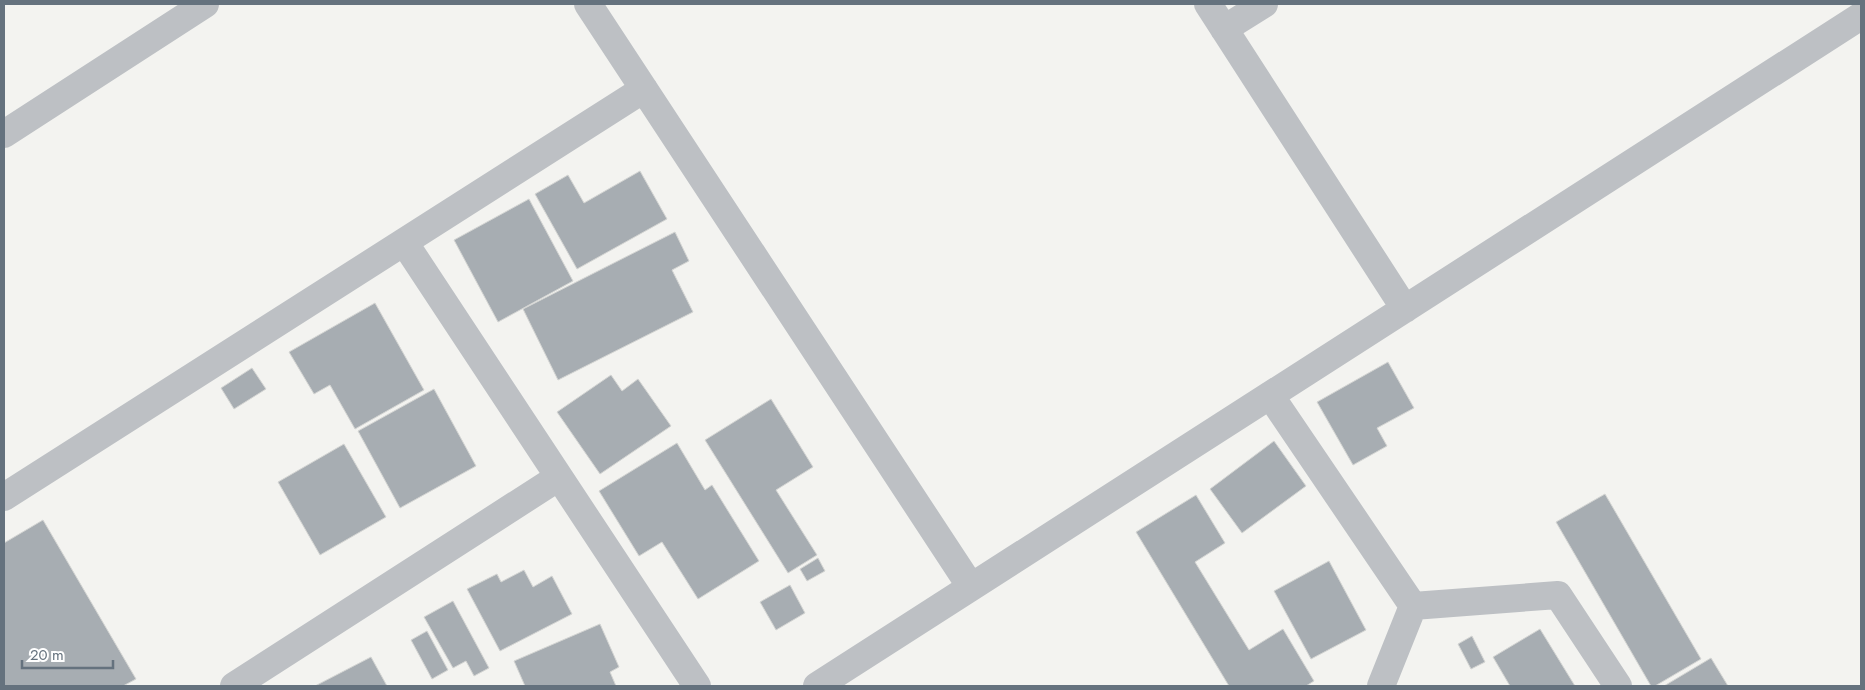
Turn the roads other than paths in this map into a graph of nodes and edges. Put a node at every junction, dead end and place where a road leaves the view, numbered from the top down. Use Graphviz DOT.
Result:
graph roads {
  1 [pos="588,4"];
  2 [pos="1208,4"];
  3 [pos="1264,4"];
  4 [pos="189,8"];
  5 [pos="1861,16"];
  6 [pos="1224,29"];
  7 [pos="644,89"];
  8 [pos="4,134"];
  9 [pos="404,242"];
  10 [pos="1404,309"];
  11 [pos="1270,395"];
  12 [pos="560,477"];
  13 [pos="4,497"];
  14 [pos="971,587"];
  15 [pos="1414,606"];
  16 [pos="234,686"];
  17 [pos="698,686"];
  18 [pos="816,686"];
  19 [pos="1382,686"];
  20 [pos="1618,686"];
  1 -- 7 [label="street"];
  2 -- 6 [label="street"];
  3 -- 6 [label="street"];
  4 -- 8 [label="street"];
  5 -- 10 [label="street"];
  6 -- 10 [label="street"];
  7 -- 9 [label="street"];
  7 -- 14 [label="street"];
  9 -- 12 [label="street"];
  9 -- 13 [label="street"];
  10 -- 11 [label="street"];
  11 -- 14 [label="street"];
  11 -- 15 [label="street"];
  12 -- 16 [label="street"];
  12 -- 17 [label="street"];
  14 -- 18 [label="street"];
  15 -- 19 [label="street"];
  15 -- 20 [label="street"];
}
